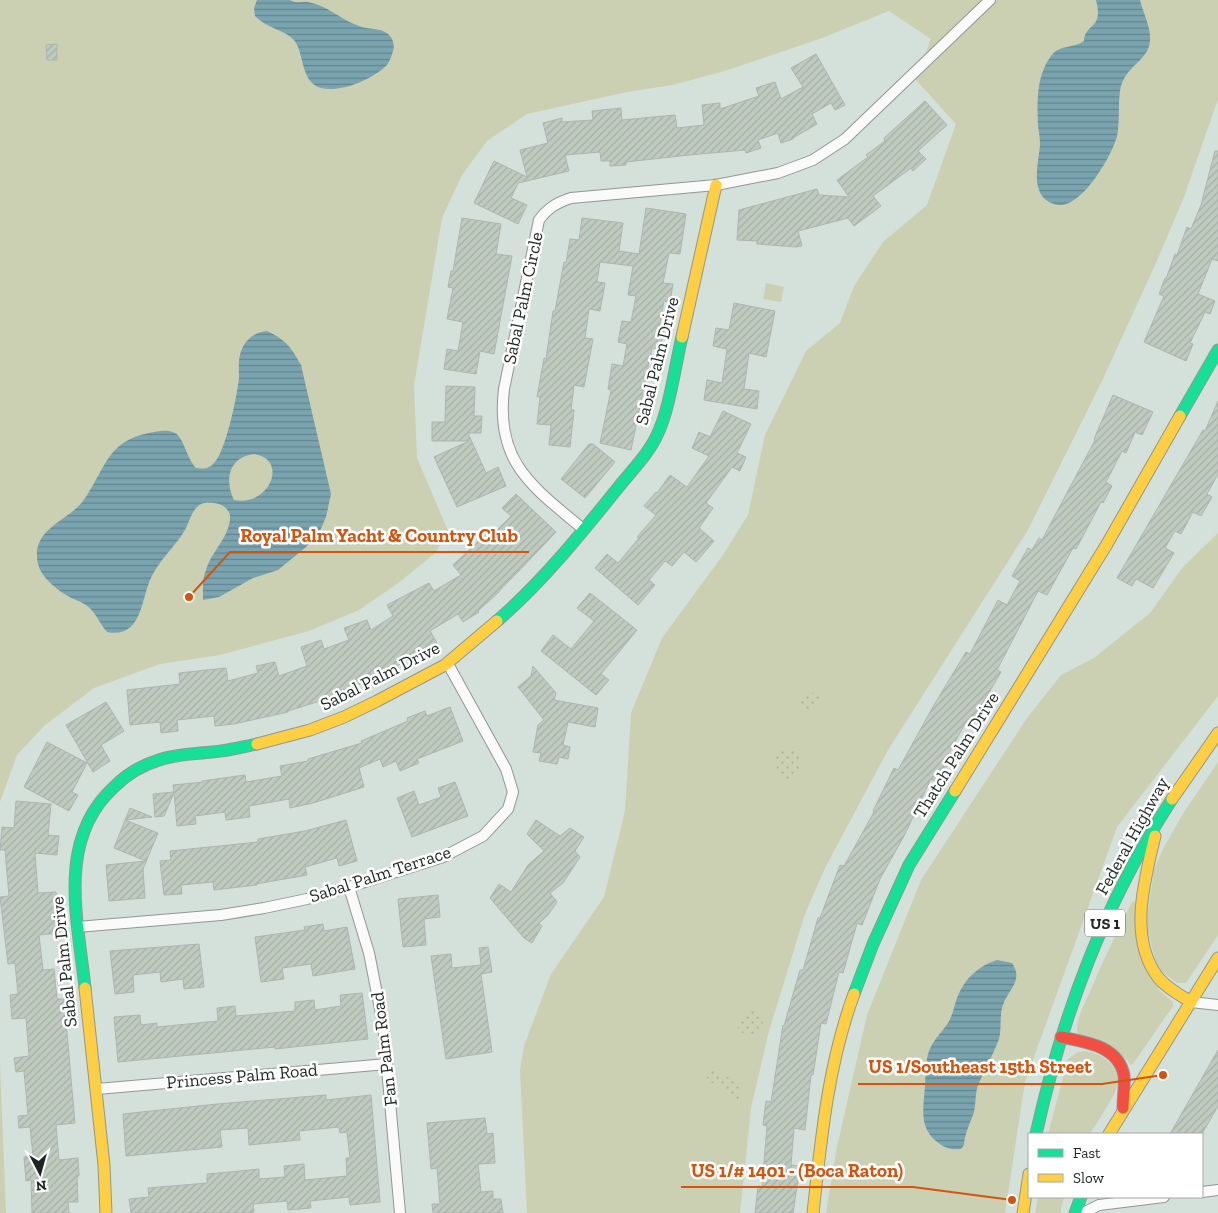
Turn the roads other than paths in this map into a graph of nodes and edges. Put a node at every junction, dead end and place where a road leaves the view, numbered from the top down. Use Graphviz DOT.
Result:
graph roads {
  1 [pos="990,0"];
  2 [pos="716,185"];
  3 [pos="1218,350"];
  4 [pos="583,529"];
  5 [pos="448,664"];
  6 [pos="1218,733"];
  7 [pos="1159,820"];
  8 [pos="349,887"];
  9 [pos="77,927"];
  10 [pos="1218,958"];
  11 [pos="1191,1002"];
  12 [pos="1218,1005"];
  13 [pos="1061,1037"];
  14 [pos="387,1064"];
  15 [pos="97,1088"];
  16 [pos="1123,1110"];
  17 [pos="1036,1133"];
  18 [pos="1110,1133"];
  19 [pos="1028,1180"];
  20 [pos="1218,1190"];
  21 [pos="1203,1192"];
  22 [pos="1081,1198"];
  23 [pos="1116,1198"];
  24 [pos="1154,1198"];
  25 [pos="1124,1201"];
  26 [pos="106,1213"];
  27 [pos="400,1213"];
  28 [pos="814,1213"];
  29 [pos="1023,1213"];
  30 [pos="1075,1213"];
  31 [pos="1083,1213"];
  1 -- 2 [label="street"];
  2 -- 4 [label="street, Sabal Palm Drive"];
  2 -- 4 [label="street, Sabal Palm Circle"];
  3 -- 28 [label="street, Thatch Palm Drive"];
  4 -- 5 [label="street, Sabal Palm Drive"];
  5 -- 8 [label="street, Sabal Palm Terrace"];
  5 -- 9 [label="street, Sabal Palm Drive"];
  6 -- 7 [label="street, Federal Highway / US 1"];
  7 -- 11 [label="street"];
  7 -- 13 [label="street, Federal Highway / US 1"];
  8 -- 9 [label="street, Sabal Palm Terrace"];
  8 -- 14 [label="street, Fan Palm Road"];
  9 -- 15 [label="street, Sabal Palm Drive"];
  10 -- 11 [label="street"];
  11 -- 12 [label="street"];
  11 -- 16 [label="street"];
  13 -- 16 [label="street"];
  13 -- 17 [label="street, Federal Highway / US 1"];
  14 -- 15 [label="street, Princess Palm Road"];
  14 -- 27 [label="street, Fan Palm Road"];
  15 -- 26 [label="street, Sabal Palm Drive"];
  16 -- 18 [label="street"];
  19 -- 29 [label="street"];
  20 -- 21 [label="street"];
  22 -- 30 [label="street"];
  23 -- 25 [label="street"];
  24 -- 25 [label="street"];
  25 -- 31 [label="street"];
}
